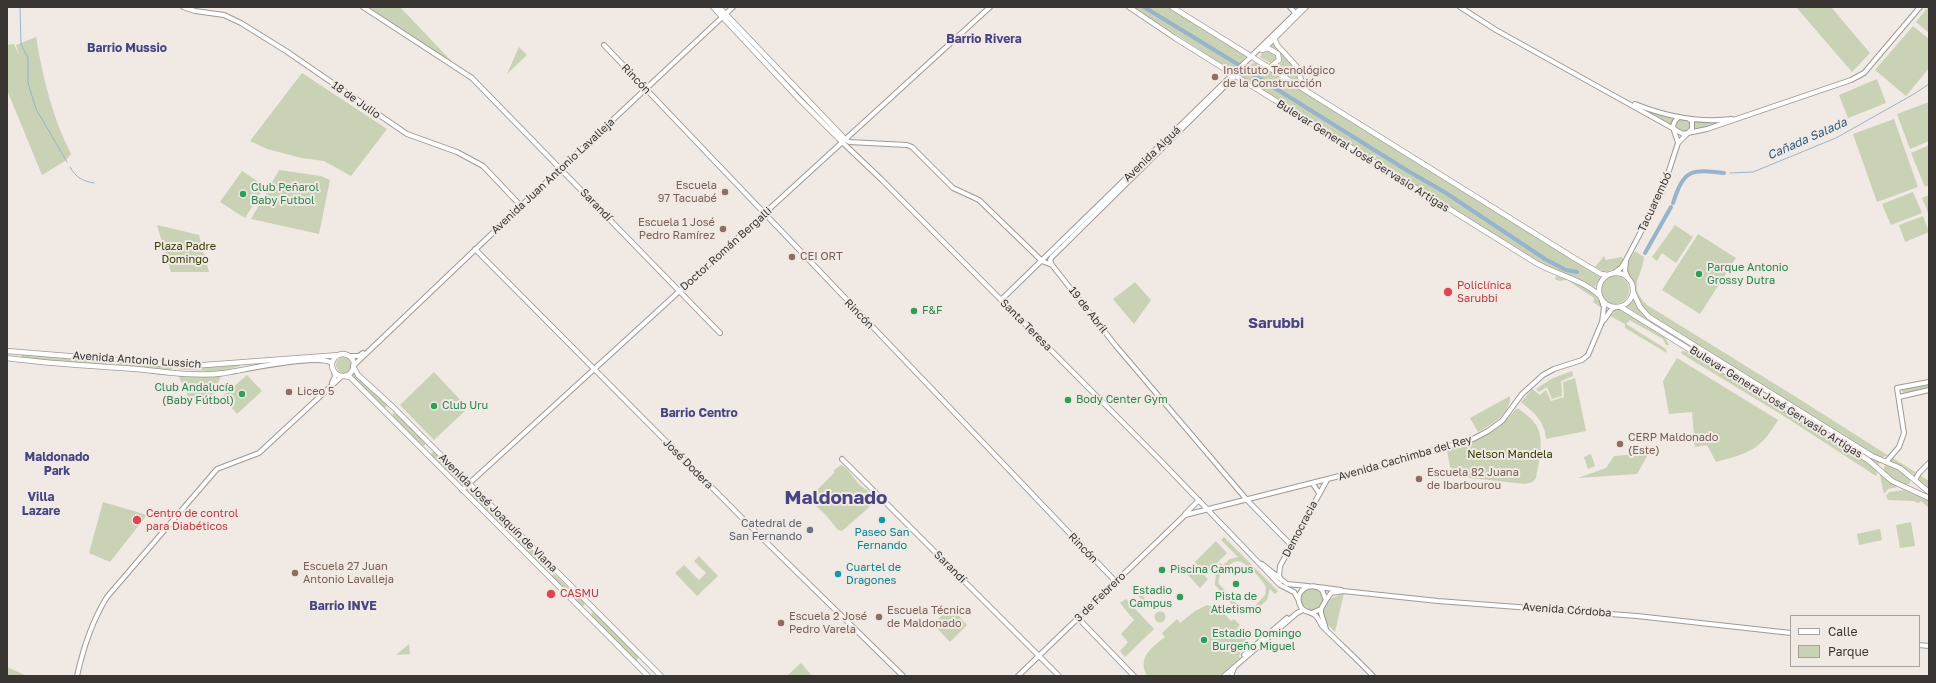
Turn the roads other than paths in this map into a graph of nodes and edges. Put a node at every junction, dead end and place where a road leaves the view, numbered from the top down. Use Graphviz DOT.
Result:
graph roads {
  1 [pos="183,7"];
  2 [pos="713,7"];
  3 [pos="718,7"];
  4 [pos="733,7"];
  5 [pos="990,7"];
  6 [pos="1129,7"];
  7 [pos="1172,7"];
  8 [pos="1290,7"];
  9 [pos="1302,7"];
  10 [pos="1306,7"];
  11 [pos="1460,7"];
  12 [pos="1920,7"];
  13 [pos="365,8"];
  14 [pos="1296,15"];
  15 [pos="724,16"];
  16 [pos="1274,38"];
  17 [pos="604,45"];
  18 [pos="1262,50"];
  19 [pos="1253,57"];
  20 [pos="1269,68"];
  21 [pos="1235,75"];
  22 [pos="645,89"];
  23 [pos="1304,89"];
  24 [pos="1611,93"];
  25 [pos="1679,117"];
  26 [pos="1740,118"];
  27 [pos="1689,119"];
  28 [pos="1673,129"];
  29 [pos="1690,133"];
  30 [pos="843,140"];
  31 [pos="854,142"];
  32 [pos="1678,143"];
  33 [pos="851,149"];
  34 [pos="561,168"];
  35 [pos="521,206"];
  36 [pos="764,214"];
  37 [pos="476,249"];
  38 [pos="1626,260"];
  39 [pos="1042,261"];
  40 [pos="1052,265"];
  41 [pos="1614,274"];
  42 [pos="1608,275"];
  43 [pos="1628,278"];
  44 [pos="679,291"];
  45 [pos="1633,292"];
  46 [pos="1601,298"];
  47 [pos="1001,300"];
  48 [pos="1621,307"];
  49 [pos="1616,308"];
  50 [pos="1602,322"];
  51 [pos="720,333"];
  52 [pos="373,346"];
  53 [pos="7,351"];
  54 [pos="339,355"];
  55 [pos="349,356"];
  56 [pos="7,358"];
  57 [pos="332,363"];
  58 [pos="353,366"];
  59 [pos="594,368"];
  60 [pos="334,372"];
  61 [pos="343,376"];
  62 [pos="1929,382"];
  63 [pos="1929,390"];
  64 [pos="324,392"];
  65 [pos="1899,397"];
  66 [pos="842,459"];
  67 [pos="1886,462"];
  68 [pos="1929,463"];
  69 [pos="1879,470"];
  70 [pos="1327,480"];
  71 [pos="1915,480"];
  72 [pos="468,483"];
  73 [pos="1313,484"];
  74 [pos="1904,488"];
  75 [pos="462,490"];
  76 [pos="1929,492"];
  77 [pos="1319,493"];
  78 [pos="1929,498"];
  79 [pos="1199,500"];
  80 [pos="1247,500"];
  81 [pos="1222,506"];
  82 [pos="1208,509"];
  83 [pos="1184,516"];
  84 [pos="1218,519"];
  85 [pos="1291,545"];
  86 [pos="1262,564"];
  87 [pos="1282,581"];
  88 [pos="1116,582"];
  89 [pos="1312,586"];
  90 [pos="1318,587"];
  91 [pos="1343,591"];
  92 [pos="1298,599"];
  93 [pos="1326,600"];
  94 [pos="1299,604"];
  95 [pos="1303,610"];
  96 [pos="1321,610"];
  97 [pos="1312,613"];
  98 [pos="1078,618"];
  99 [pos="1326,629"];
  100 [pos="1790,633"];
  101 [pos="1039,656"];
  102 [pos="80,663"];
  103 [pos="1235,666"];
  104 [pos="74,676"];
  105 [pos="77,676"];
  106 [pos="648,676"];
  107 [pos="661,676"];
  108 [pos="903,676"];
  109 [pos="1018,676"];
  110 [pos="1059,676"];
  111 [pos="1134,676"];
  112 [pos="1224,676"];
  113 [pos="1231,676"];
  114 [pos="1373,676"];
  1 -- 35 [label="street, 18 de Julio"];
  2 -- 15 [label="main road"];
  3 -- 15 [label="main road"];
  4 -- 15 [label="street, Avenida Juan Antonio Lavalleja"];
  5 -- 30 [label="street, Doctor Román Bergalli"];
  6 -- 21 [label="main road, Bulevar General José Gervasio Artigas"];
  7 -- 19 [label="main road"];
  8 -- 14 [label="street"];
  9 -- 14 [label="street, Avenida Aiguá"];
  10 -- 14 [label="street, Avenida Aiguá"];
  11 -- 24 [label="street"];
  12 -- 26 [label="street"];
  13 -- 34 [label="street, Sarandí"];
  14 -- 16 [label="street, Avenida Aiguá"];
  14 -- 19 [label="street, Avenida Aiguá"];
  15 -- 22 [label="street, Avenida Juan Antonio Lavalleja"];
  15 -- 30 [label="main road"];
  16 -- 18 [label="street, Avenida Aiguá"];
  16 -- 23 [label="main road"];
  17 -- 22 [label="street, Rincón"];
  18 -- 19 [label="street, Avenida Aiguá"];
  18 -- 20 [label="main road"];
  19 -- 20 [label="main road"];
  19 -- 21 [label="street, Avenida Aiguá"];
  20 -- 23 [label="main road"];
  21 -- 39 [label="street, Avenida Aiguá"];
  21 -- 40 [label="street, Avenida Aiguá"];
  21 -- 46 [label="main road, Bulevar General José Gervasio Artigas"];
  22 -- 34 [label="street, Avenida Juan Antonio Lavalleja"];
  22 -- 36 [label="street, Rincón"];
  23 -- 42 [label="main road"];
  24 -- 25 [label="street"];
  24 -- 28 [label="street"];
  25 -- 27 [label="street"];
  25 -- 28 [label="street"];
  26 -- 27 [label="street"];
  26 -- 29 [label="street"];
  27 -- 29 [label="street"];
  28 -- 29 [label="street"];
  28 -- 32 [label="street"];
  29 -- 32 [label="street"];
  30 -- 31 [label="street, 19 de Abril"];
  30 -- 33 [label="street, Santa Teresa"];
  30 -- 36 [label="street, Doctor Román Bergalli"];
  31 -- 33 [label="street"];
  31 -- 39 [label="street, 19 de Abril"];
  32 -- 38 [label="street, Tacuarembó"];
  33 -- 47 [label="street, Santa Teresa"];
  34 -- 35 [label="street, Avenida Juan Antonio Lavalleja"];
  34 -- 44 [label="street, Sarandí"];
  35 -- 37 [label="street, Avenida Juan Antonio Lavalleja"];
  36 -- 44 [label="street, Doctor Román Bergalli"];
  36 -- 88 [label="street, Rincón"];
  37 -- 52 [label="street, Avenida Juan Antonio Lavalleja"];
  37 -- 59 [label="street, José Dodera"];
  38 -- 41 [label="street, Tacuarembó"];
  38 -- 43 [label="street"];
  39 -- 40 [label="street, 19 de Abril"];
  39 -- 47 [label="street, Avenida Aiguá"];
  40 -- 80 [label="street, 19 de Abril"];
  41 -- 42 [label="main road"];
  41 -- 43 [label="main road"];
  42 -- 46 [label="main road"];
  43 -- 45 [label="main road"];
  44 -- 51 [label="street, Sarandí"];
  44 -- 59 [label="street, Doctor Román Bergalli"];
  45 -- 48 [label="main road"];
  45 -- 67 [label="main road, Bulevar General José Gervasio Artigas"];
  46 -- 49 [label="main road"];
  46 -- 50 [label="street, Avenida Cachimba del Rey"];
  47 -- 79 [label="street, Santa Teresa"];
  48 -- 49 [label="main road"];
  48 -- 69 [label="main road, Bulevar General José Gervasio Artigas"];
  49 -- 50 [label="street, Avenida Cachimba del Rey"];
  50 -- 70 [label="street, Avenida Cachimba del Rey"];
  52 -- 55 [label="street, Avenida Juan Antonio Lavalleja"];
  52 -- 58 [label="street, Avenida Juan Antonio Lavalleja"];
  53 -- 54 [label="main road, Avenida Antonio Lussich"];
  54 -- 55 [label="main road"];
  54 -- 57 [label="main road"];
  55 -- 58 [label="main road"];
  56 -- 57 [label="main road, Avenida Antonio Lussich"];
  57 -- 60 [label="main road"];
  58 -- 61 [label="main road"];
  58 -- 72 [label="main road, Avenida José Joaquín de Viana"];
  59 -- 72 [label="street, Doctor Román Bergalli"];
  59 -- 108 [label="street, José Dodera"];
  60 -- 61 [label="main road"];
  60 -- 64 [label="street"];
  61 -- 64 [label="street"];
  61 -- 75 [label="main road, Avenida José Joaquín de Viana"];
  62 -- 65 [label="street"];
  63 -- 65 [label="street"];
  64 -- 102 [label="street"];
  65 -- 67 [label="street"];
  66 -- 101 [label="street, Sarandí"];
  67 -- 69 [label="main road"];
  67 -- 71 [label="main road, Bulevar General José Gervasio Artigas"];
  68 -- 71 [label="street"];
  69 -- 74 [label="main road, Bulevar General José Gervasio Artigas"];
  70 -- 73 [label="street, Avenida Cachimba del Rey"];
  70 -- 77 [label="street, Democracia"];
  71 -- 74 [label="main road"];
  71 -- 76 [label="main road, Bulevar General José Gervasio Artigas"];
  72 -- 75 [label="street, Doctor Román Bergalli"];
  72 -- 107 [label="main road, Avenida José Joaquín de Viana"];
  73 -- 77 [label="street"];
  73 -- 80 [label="street, Avenida Cachimba del Rey"];
  74 -- 78 [label="main road, Bulevar General José Gervasio Artigas"];
  75 -- 106 [label="main road, Avenida José Joaquín de Viana"];
  77 -- 85 [label="street, Democracia"];
  79 -- 82 [label="street, Santa Teresa"];
  79 -- 83 [label="street"];
  80 -- 81 [label="street, Avenida Cachimba del Rey"];
  80 -- 85 [label="street, 19 de Abril"];
  81 -- 82 [label="street, Avenida Cachimba del Rey"];
  81 -- 84 [label="street"];
  82 -- 83 [label="street, 3 de Febrero"];
  82 -- 84 [label="street, Santa Teresa"];
  83 -- 88 [label="street, 3 de Febrero"];
  84 -- 86 [label="street, Santa Teresa"];
  85 -- 87 [label="street, Democracia"];
  86 -- 87 [label="street"];
  86 -- 92 [label="street"];
  87 -- 89 [label="street"];
  88 -- 98 [label="street, 3 de Febrero"];
  89 -- 90 [label="street"];
  89 -- 92 [label="street"];
  90 -- 91 [label="street, Avenida Córdoba"];
  90 -- 93 [label="street"];
  91 -- 93 [label="street"];
  91 -- 100 [label="street, Avenida Córdoba"];
  92 -- 94 [label="street"];
  93 -- 96 [label="street"];
  94 -- 95 [label="street"];
  94 -- 103 [label="street"];
  95 -- 97 [label="street"];
  95 -- 103 [label="street"];
  96 -- 97 [label="street"];
  96 -- 99 [label="street"];
  97 -- 99 [label="street"];
  98 -- 101 [label="street, 3 de Febrero"];
  98 -- 111 [label="street"];
  99 -- 114 [label="street"];
  101 -- 109 [label="street, 3 de Febrero"];
  101 -- 110 [label="street, Sarandí"];
  102 -- 104 [label="street"];
  102 -- 105 [label="street"];
  103 -- 112 [label="street"];
  103 -- 113 [label="street"];
}
